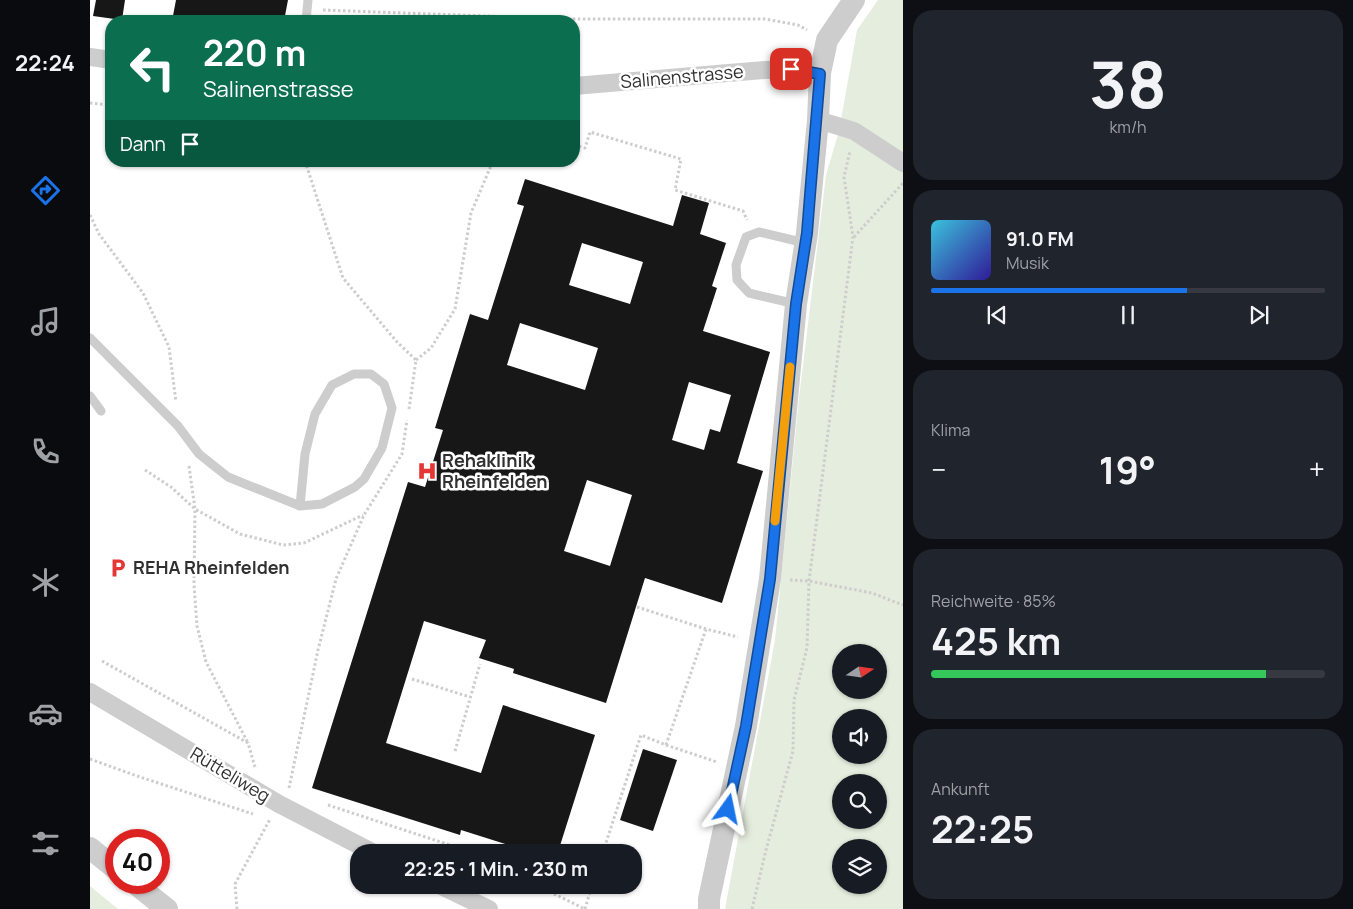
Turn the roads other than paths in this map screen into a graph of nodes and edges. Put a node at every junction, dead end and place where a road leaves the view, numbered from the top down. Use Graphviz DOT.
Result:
graph roads {
  1 [pos="308,0"];
  2 [pos="854,0"];
  3 [pos="307,15"];
  4 [pos="90,57"];
  5 [pos="105,59"];
  6 [pos="820,74"];
  7 [pos="580,85"];
  8 [pos="818,120"];
  9 [pos="903,163"];
  10 [pos="805,244"];
  11 [pos="796,304"];
  12 [pos="90,338"];
  13 [pos="90,396"];
  14 [pos="101,411"];
  15 [pos="300,506"];
  16 [pos="90,692"];
  17 [pos="356,844"];
  18 [pos="90,848"];
  19 [pos="105,860"];
  20 [pos="148,894"];
  21 [pos="458,894"];
  22 [pos="167,909"];
  23 [pos="489,909"];
  24 [pos="709,909"];
  1 -- 3 [label="lane"];
  2 -- 6 [label="street"];
  4 -- 5 [label="street"];
  6 -- 7 [label="street, Salinenstrasse"];
  6 -- 8 [label="street"];
  8 -- 9 [label="street"];
  8 -- 10 [label="street"];
  10 -- 11 [label="street"];
  10 -- 11 [label="lane"];
  11 -- 24 [label="street"];
  12 -- 15 [label="lane"];
  13 -- 14 [label="lane"];
  15 -- 15 [label="lane"];
  16 -- 17 [label="street, Rütteliweg"];
  18 -- 19 [label="street"];
  20 -- 22 [label="street"];
  21 -- 23 [label="street"];
}
